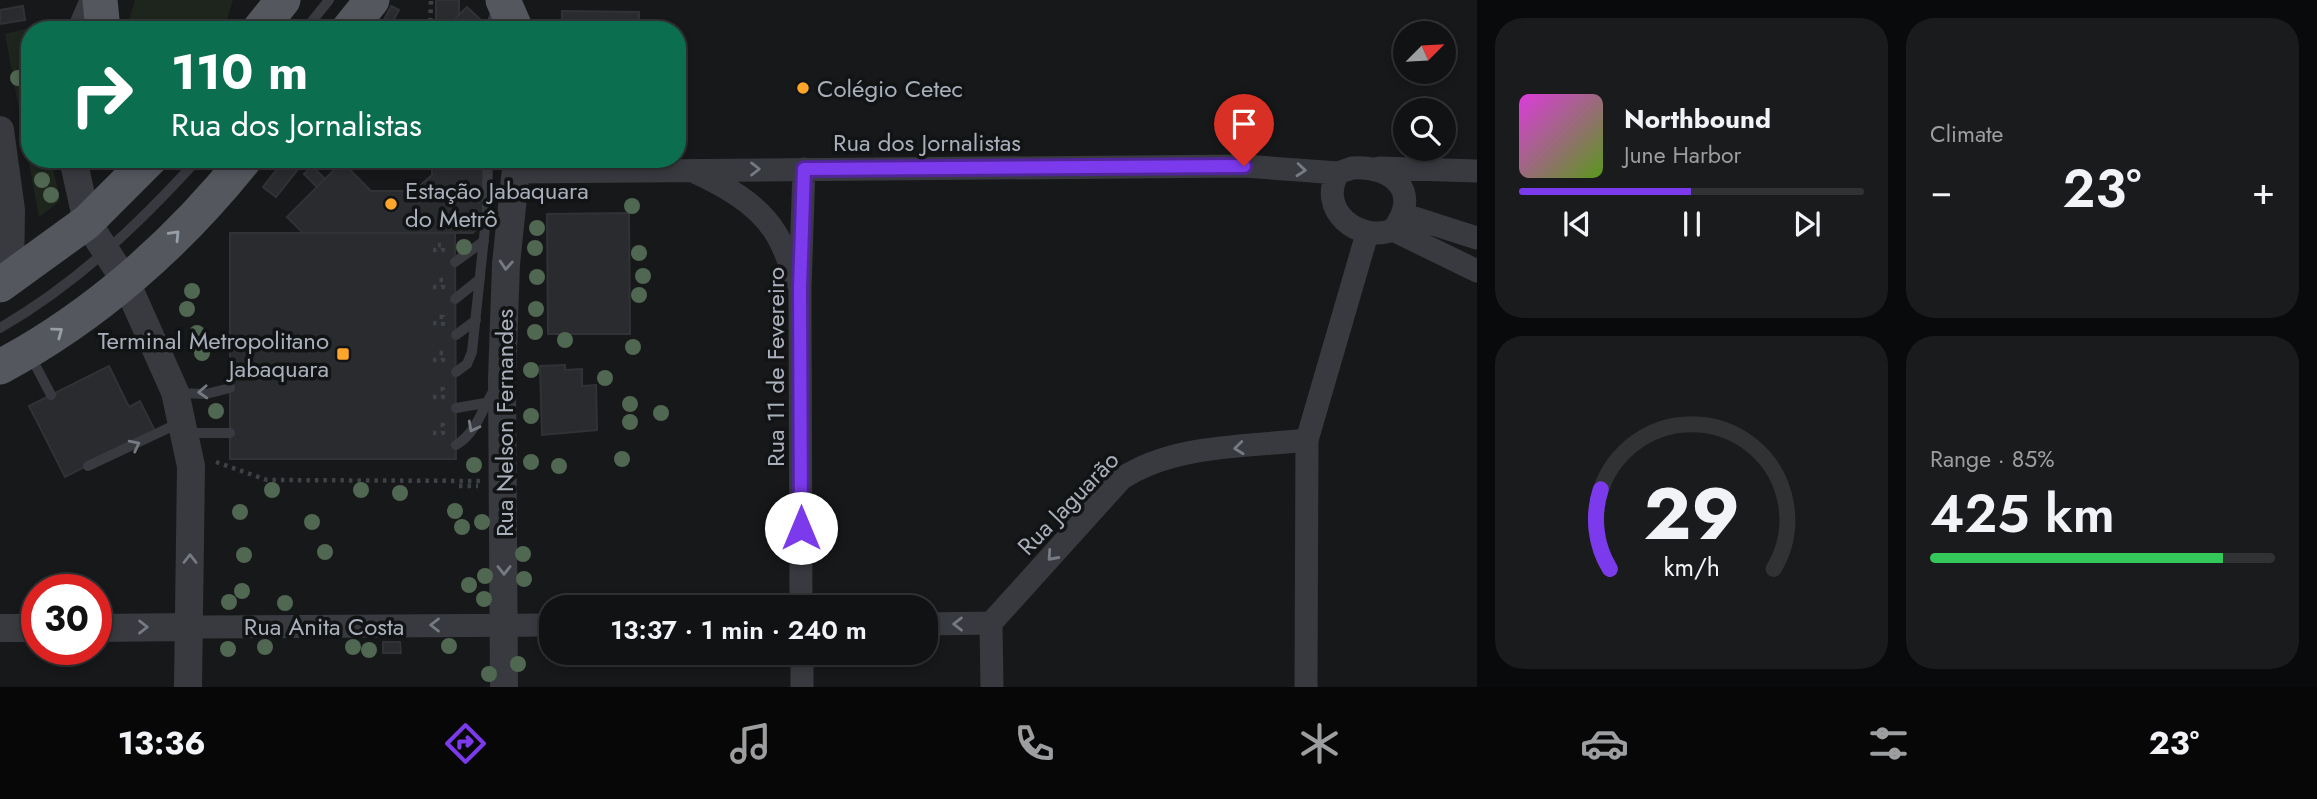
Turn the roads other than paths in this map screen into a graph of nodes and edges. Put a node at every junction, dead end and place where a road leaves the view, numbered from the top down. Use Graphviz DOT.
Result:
graph roads {
  1 [pos="94,0"];
  2 [pos="100,0"];
  3 [pos="283,0"];
  4 [pos="329,0"];
  5 [pos="372,0"];
  6 [pos="502,0"];
  7 [pos="519,0"];
  8 [pos="85,21"];
  9 [pos="102,21"];
  10 [pos="266,21"];
  11 [pos="312,21"];
  12 [pos="355,21"];
  13 [pos="493,21"];
  14 [pos="512,21"];
  15 [pos="518,21"];
  16 [pos="0,130"];
  17 [pos="74,168"];
  18 [pos="141,168"];
  19 [pos="189,168"];
  20 [pos="238,168"];
  21 [pos="488,168"];
  22 [pos="517,168"];
  23 [pos="630,168"];
  24 [pos="1379,168"];
  25 [pos="687,169"];
  26 [pos="804,169"];
  27 [pos="1477,171"];
  28 [pos="1338,173"];
  29 [pos="11,210"];
  30 [pos="87,222"];
  31 [pos="1399,223"];
  32 [pos="1367,234"];
  33 [pos="1477,238"];
  34 [pos="484,241"];
  35 [pos="49,251"];
  36 [pos="106,252"];
  37 [pos="455,262"];
  38 [pos="1477,271"];
  39 [pos="480,279"];
  40 [pos="5,282"];
  41 [pos="125,282"];
  42 [pos="800,288"];
  43 [pos="456,299"];
  44 [pos="476,320"];
  45 [pos="0,328"];
  46 [pos="456,335"];
  47 [pos="14,360"];
  48 [pos="456,372"];
  49 [pos="502,379"];
  50 [pos="230,388"];
  51 [pos="175,392"];
  52 [pos="51,396"];
  53 [pos="485,403"];
  54 [pos="456,408"];
  55 [pos="184,427"];
  56 [pos="230,433"];
  57 [pos="1307,440"];
  58 [pos="456,445"];
  59 [pos="88,466"];
  60 [pos="801,595"];
  61 [pos="938,624"];
  62 [pos="991,624"];
  63 [pos="504,625"];
  64 [pos="539,625"];
  65 [pos="190,627"];
  66 [pos="0,628"];
  67 [pos="21,628"];
  68 [pos="112,628"];
  69 [pos="802,665"];
  70 [pos="188,687"];
  71 [pos="504,687"];
  72 [pos="802,687"];
  73 [pos="992,687"];
  74 [pos="1306,687"];
  1 -- 8 [label="street"];
  2 -- 9 [label="main road"];
  3 -- 10 [label="main road"];
  4 -- 11 [label="lane"];
  5 -- 12 [label="main road"];
  6 -- 13 [label="lane"];
  6 -- 14 [label="main road"];
  7 -- 15 [label="street"];
  16 -- 29 [label="street"];
  17 -- 30 [label="street"];
  18 -- 30 [label="main road"];
  19 -- 36 [label="lane"];
  41 -- 20 [label="main road, one-way"];
  21 -- 34 [label="lane"];
  22 -- 49 [label="street, Rua Nelson Fernandes, one-way"];
  23 -- 25 [label="street, Rua dos Jornalistas"];
  24 -- 27 [label="street, Rua dos Jornalistas"];
  24 -- 28 [label="street, Rua dos Jornalistas"];
  24 -- 31 [label="street"];
  25 -- 26 [label="street, Rua dos Jornalistas, one-way"];
  25 -- 42 [label="street"];
  26 -- 28 [label="street, Rua dos Jornalistas, one-way"];
  26 -- 42 [label="street, Rua 11 de Fevereiro"];
  28 -- 32 [label="street"];
  29 -- 35 [label="street"];
  29 -- 40 [label="street"];
  30 -- 35 [label="main road"];
  30 -- 36 [label="street"];
  31 -- 32 [label="street"];
  31 -- 33 [label="street"];
  31 -- 38 [label="street"];
  32 -- 57 [label="street"];
  34 -- 37 [label="lane"];
  34 -- 39 [label="lane"];
  35 -- 40 [label="main road"];
  36 -- 41 [label="street"];
  36 -- 45 [label="lane"];
  39 -- 43 [label="lane"];
  39 -- 44 [label="lane"];
  47 -- 41 [label="main road, one-way"];
  41 -- 51 [label="street"];
  42 -- 60 [label="street, Rua 11 de Fevereiro"];
  44 -- 46 [label="lane"];
  44 -- 48 [label="lane"];
  47 -- 52 [label="lane"];
  49 -- 53 [label="lane"];
  49 -- 63 [label="street, Rua Nelson Fernandes, one-way"];
  50 -- 51 [label="lane, one-way"];
  51 -- 55 [label="street"];
  53 -- 54 [label="lane"];
  53 -- 58 [label="lane, one-way"];
  55 -- 56 [label="lane"];
  59 -- 55 [label="lane, one-way"];
  65 -- 55 [label="street, one-way"];
  57 -- 62 [label="street, Rua Jaguarão, one-way"];
  57 -- 74 [label="street"];
  62 -- 61 [label="street, one-way"];
  62 -- 73 [label="street"];
  63 -- 64 [label="street, Rua Anita Costa"];
  63 -- 65 [label="street, Rua Anita Costa, one-way"];
  63 -- 71 [label="street, Rua Nelson Fernandes"];
  68 -- 65 [label="street, Rua Anita Costa, one-way"];
  65 -- 70 [label="street"];
  66 -- 67 [label="street"];
  69 -- 72 [label="street"];
}
